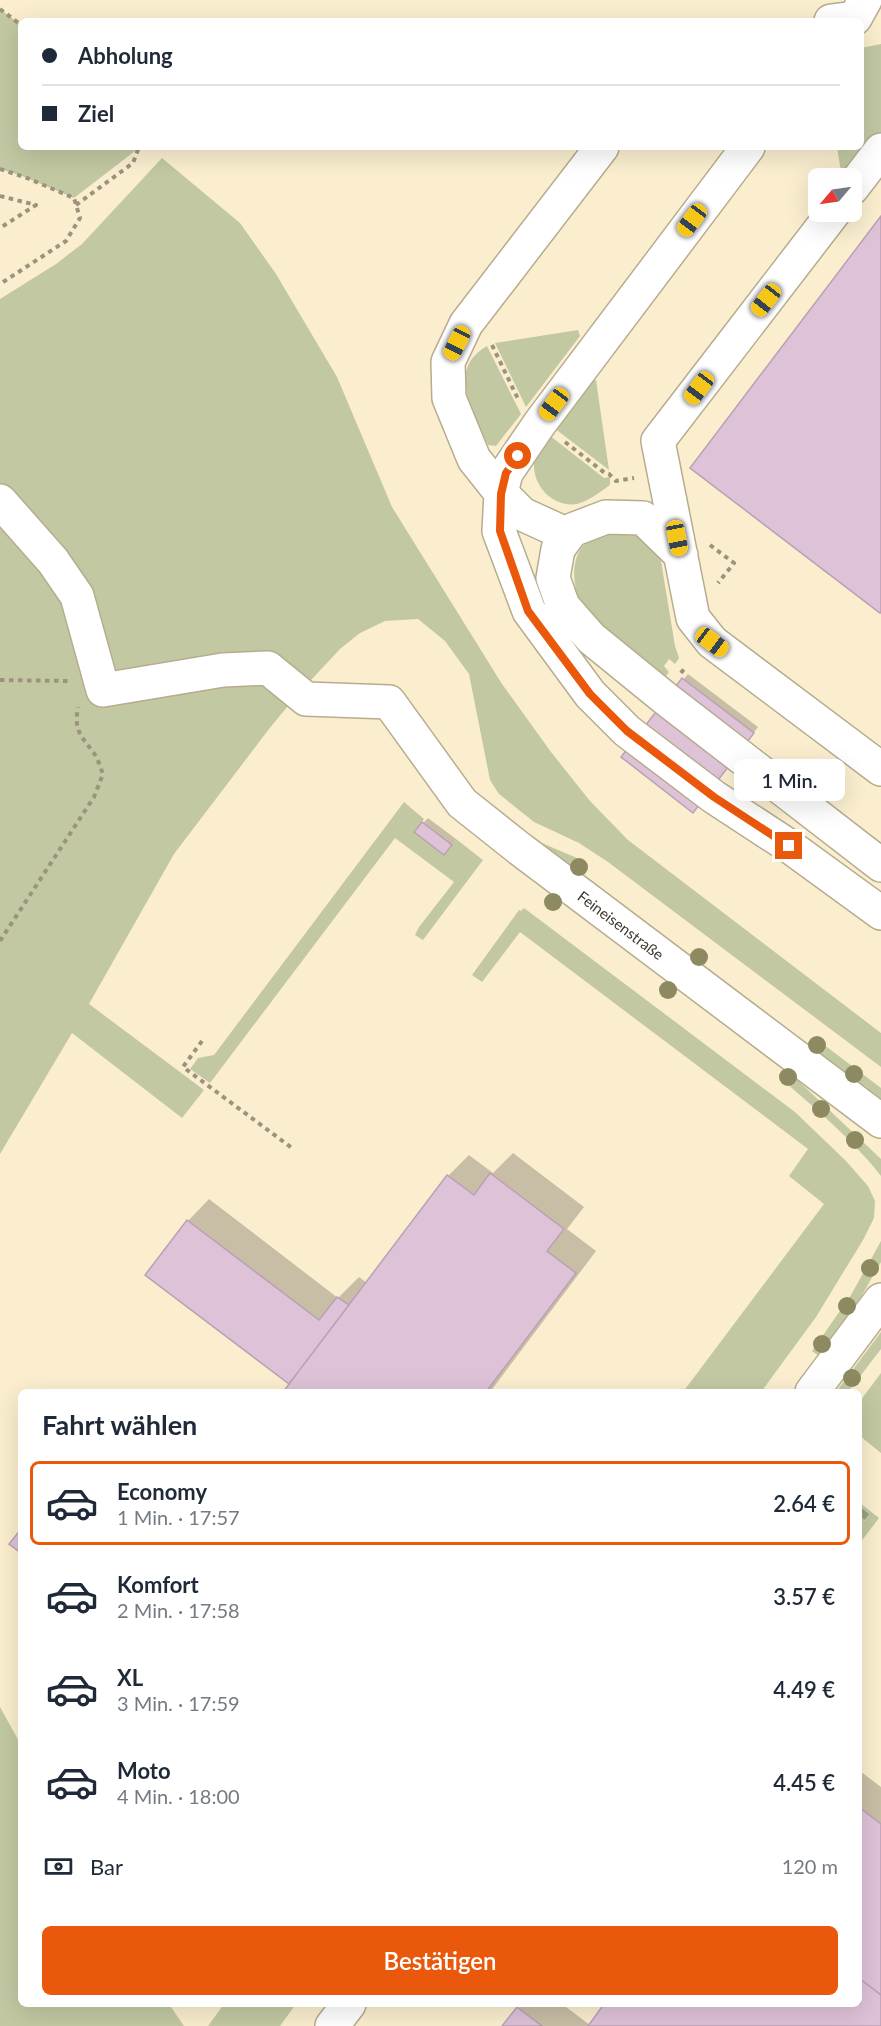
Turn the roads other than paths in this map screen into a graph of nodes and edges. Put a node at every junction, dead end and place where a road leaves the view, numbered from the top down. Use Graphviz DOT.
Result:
graph roads {
  1 [pos="600,150"];
  2 [pos="746,150"];
  3 [pos="881,150"];
  4 [pos="862,175"];
  5 [pos="826,222"];
  6 [pos="501,494"];
  7 [pos="0,501"];
  8 [pos="568,535"];
  9 [pos="681,555"];
  10 [pos="881,770"];
  11 [pos="881,865"];
  12 [pos="881,913"];
  13 [pos="881,1121"];
  14 [pos="881,1300"];
  15 [pos="814,1389"];
  16 [pos="347,2007"];
  17 [pos="332,2026"];
  1 -- 6 [label="street"];
  2 -- 6 [label="street"];
  3 -- 4 [label="street"];
  5 -- 9 [label="street"];
  6 -- 8 [label="street"];
  6 -- 12 [label="street"];
  7 -- 13 [label="street, Feineisenstraße"];
  8 -- 9 [label="street"];
  8 -- 11 [label="street"];
  9 -- 10 [label="street"];
  14 -- 15 [label="street"];
  16 -- 17 [label="street"];
}
